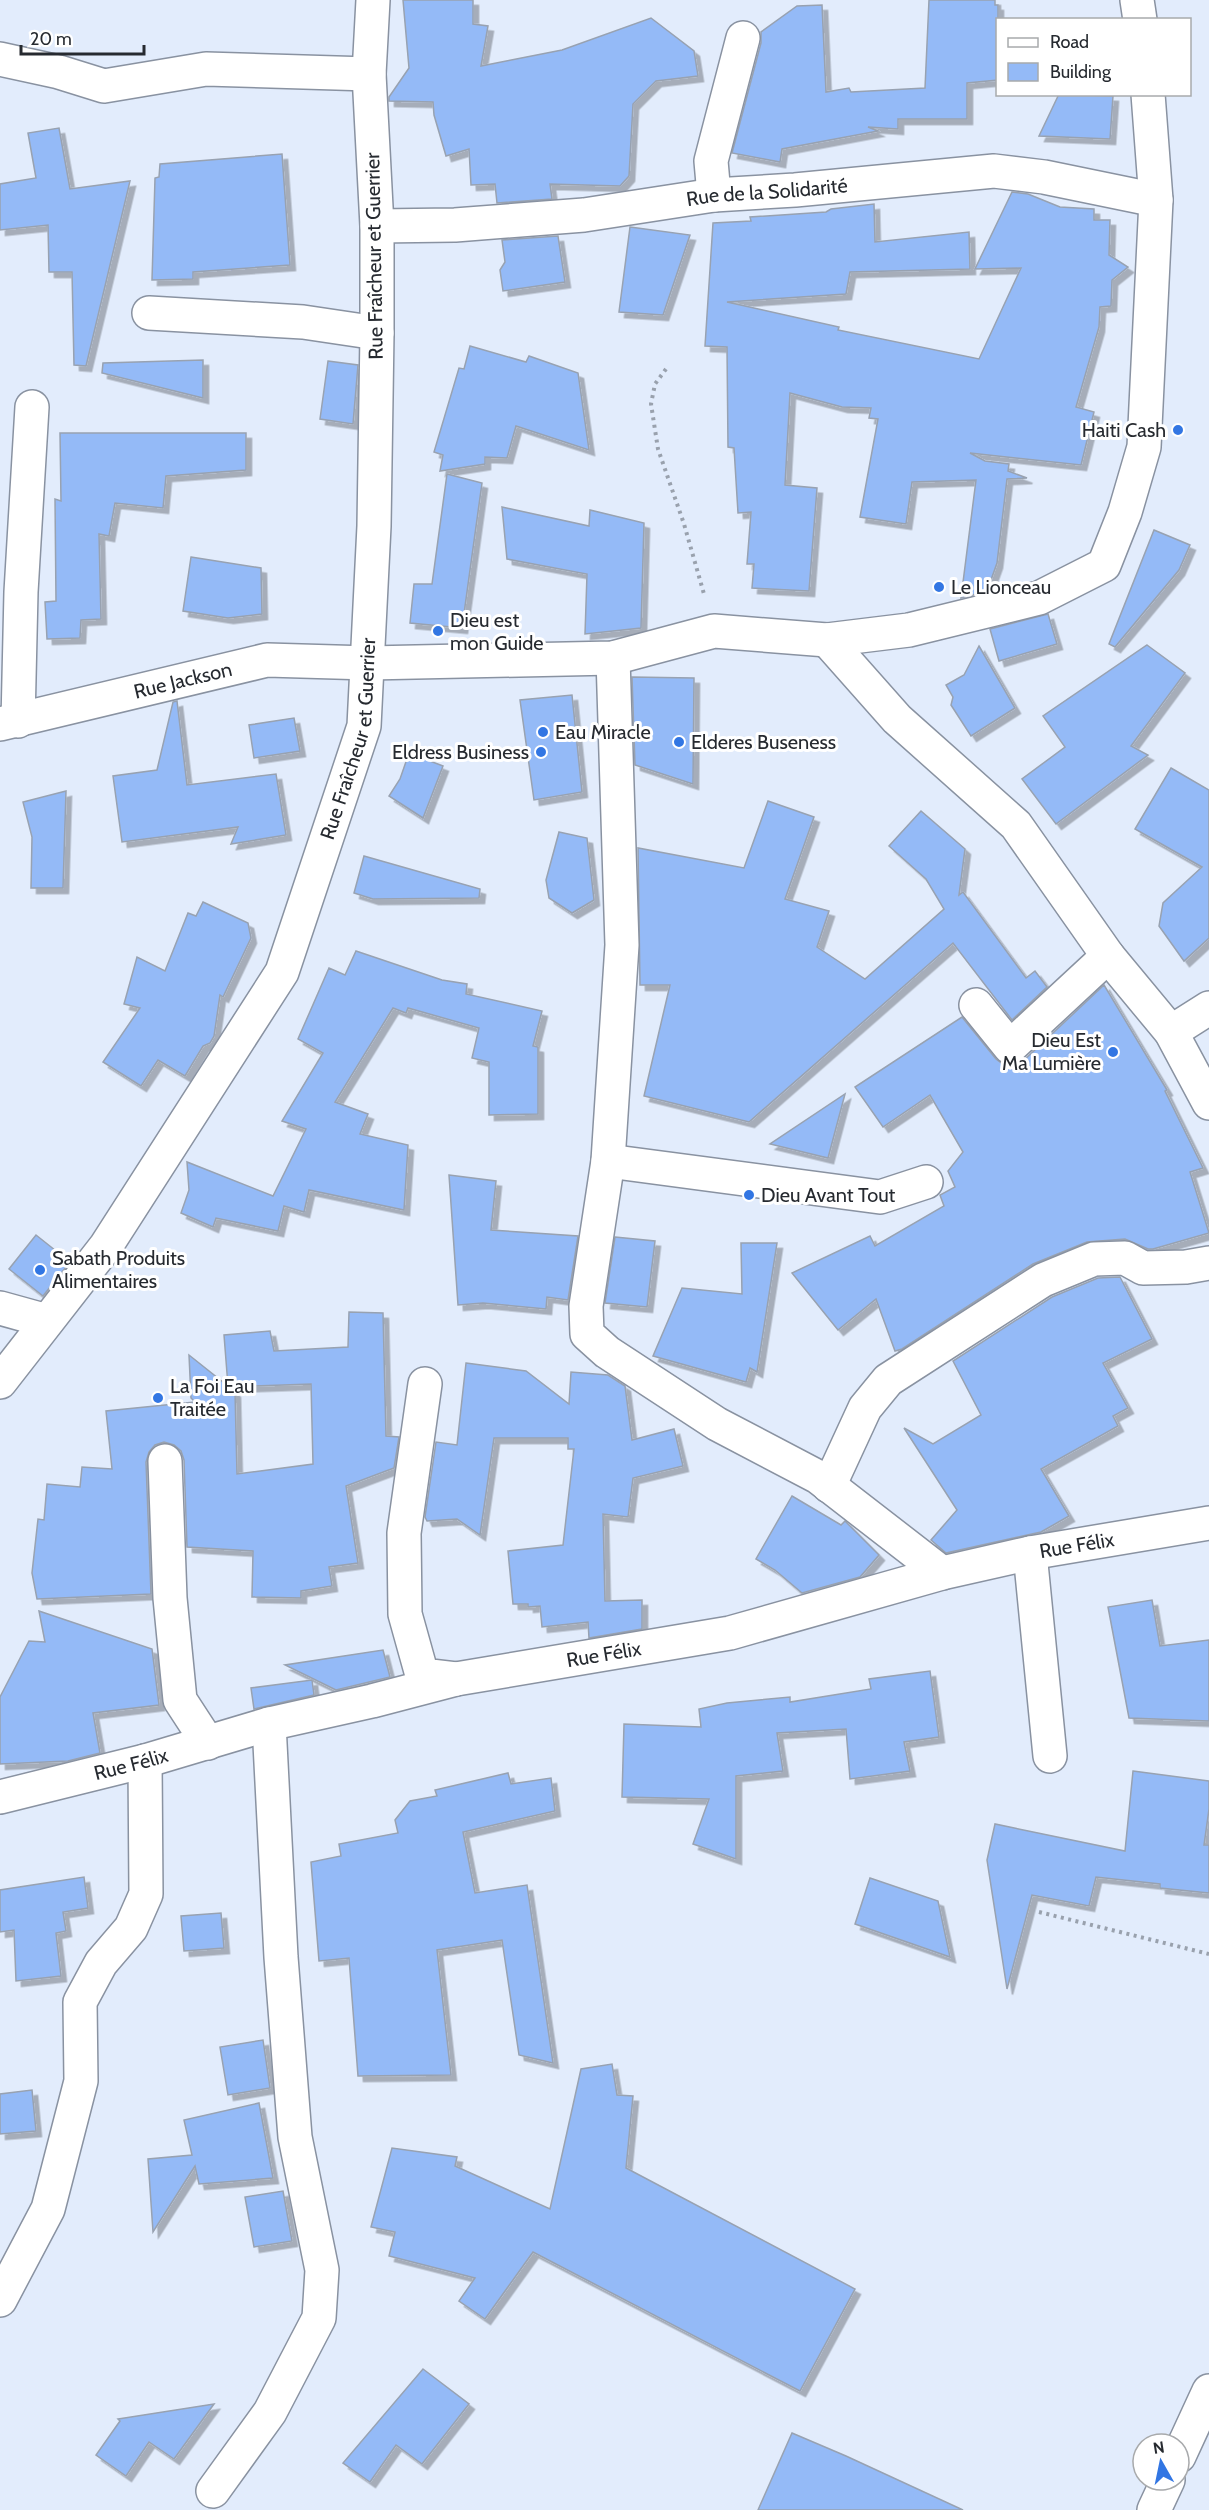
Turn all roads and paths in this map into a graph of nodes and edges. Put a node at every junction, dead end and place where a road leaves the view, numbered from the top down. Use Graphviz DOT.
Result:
graph roads {
  1 [pos="373,0"];
  2 [pos="1137,0"];
  3 [pos="1140,18"];
  4 [pos="743,38"];
  5 [pos="0,59"];
  6 [pos="369,74"];
  7 [pos="1148,96"];
  8 [pos="714,195"];
  9 [pos="1156,200"];
  10 [pos="377,226"];
  11 [pos="150,313"];
  12 [pos="377,333"];
  13 [pos="666,369"];
  14 [pos="32,407"];
  15 [pos="714,631"];
  16 [pos="827,640"];
  17 [pos="613,658"];
  18 [pos="369,663"];
  19 [pos="9,722"];
  20 [pos="1108,956"];
  21 [pos="976,1005"];
  22 [pos="1209,1008"];
  23 [pos="1171,1032"];
  24 [pos="1209,1102"];
  25 [pos="608,1161"];
  26 [pos="926,1182"];
  27 [pos="1209,1263"];
  28 [pos="0,1308"];
  29 [pos="47,1321"];
  30 [pos="0,1382"];
  31 [pos="426,1384"];
  32 [pos="165,1461"];
  33 [pos="829,1486"];
  34 [pos="1209,1523"];
  35 [pos="1030,1553"];
  36 [pos="942,1573"];
  37 [pos="456,1679"];
  38 [pos="269,1724"];
  39 [pos="208,1743"];
  40 [pos="1050,1756"];
  41 [pos="145,1761"];
  42 [pos="0,1797"];
  43 [pos="1039,1912"];
  44 [pos="1209,1954"];
  45 [pos="0,2300"];
  46 [pos="1209,2391"];
  47 [pos="1190,2432"];
  48 [pos="213,2491"];
  49 [pos="1162,2492"];
  50 [pos="1154,2510"];
  1 -- 6 [label="street, Rue Fraîcheur et Guerrier"];
  2 -- 3 [label="street"];
  4 -- 8 [label="street"];
  5 -- 6 [label="street"];
  6 -- 10 [label="street, Rue Fraîcheur et Guerrier"];
  7 -- 9 [label="street, Rue Jackson"];
  8 -- 9 [label="street, Rue de la Solidarité"];
  8 -- 10 [label="street, Rue de la Solidarité"];
  9 -- 16 [label="street, Rue Jackson"];
  10 -- 12 [label="street, Rue Fraîcheur et Guerrier"];
  11 -- 12 [label="street"];
  12 -- 18 [label="street, Rue Fraîcheur et Guerrier"];
  13 -- 15 [label="path"];
  14 -- 19 [label="street"];
  15 -- 16 [label="street, Rue Jackson"];
  15 -- 17 [label="street, Rue Jackson"];
  16 -- 20 [label="street"];
  17 -- 18 [label="street, Rue Jackson"];
  17 -- 25 [label="street"];
  18 -- 19 [label="street, Rue Jackson"];
  18 -- 29 [label="street, Rue Fraîcheur et Guerrier"];
  20 -- 21 [label="street"];
  20 -- 23 [label="street"];
  22 -- 23 [label="street"];
  23 -- 24 [label="street"];
  25 -- 26 [label="street"];
  25 -- 33 [label="street"];
  27 -- 33 [label="street"];
  28 -- 29 [label="street"];
  29 -- 30 [label="street, Rue Fraîcheur et Guerrier"];
  31 -- 37 [label="street"];
  32 -- 39 [label="street"];
  33 -- 36 [label="street"];
  34 -- 35 [label="street, Rue Félix"];
  35 -- 36 [label="street, Rue Félix"];
  35 -- 40 [label="street"];
  36 -- 37 [label="street, Rue Félix"];
  37 -- 38 [label="street, Rue Félix"];
  38 -- 39 [label="street, Rue Félix"];
  38 -- 48 [label="street"];
  39 -- 41 [label="street, Rue Félix"];
  41 -- 42 [label="street, Rue Félix"];
  41 -- 45 [label="street"];
  43 -- 44 [label="path"];
  46 -- 47 [label="street"];
  49 -- 50 [label="street"];
}
